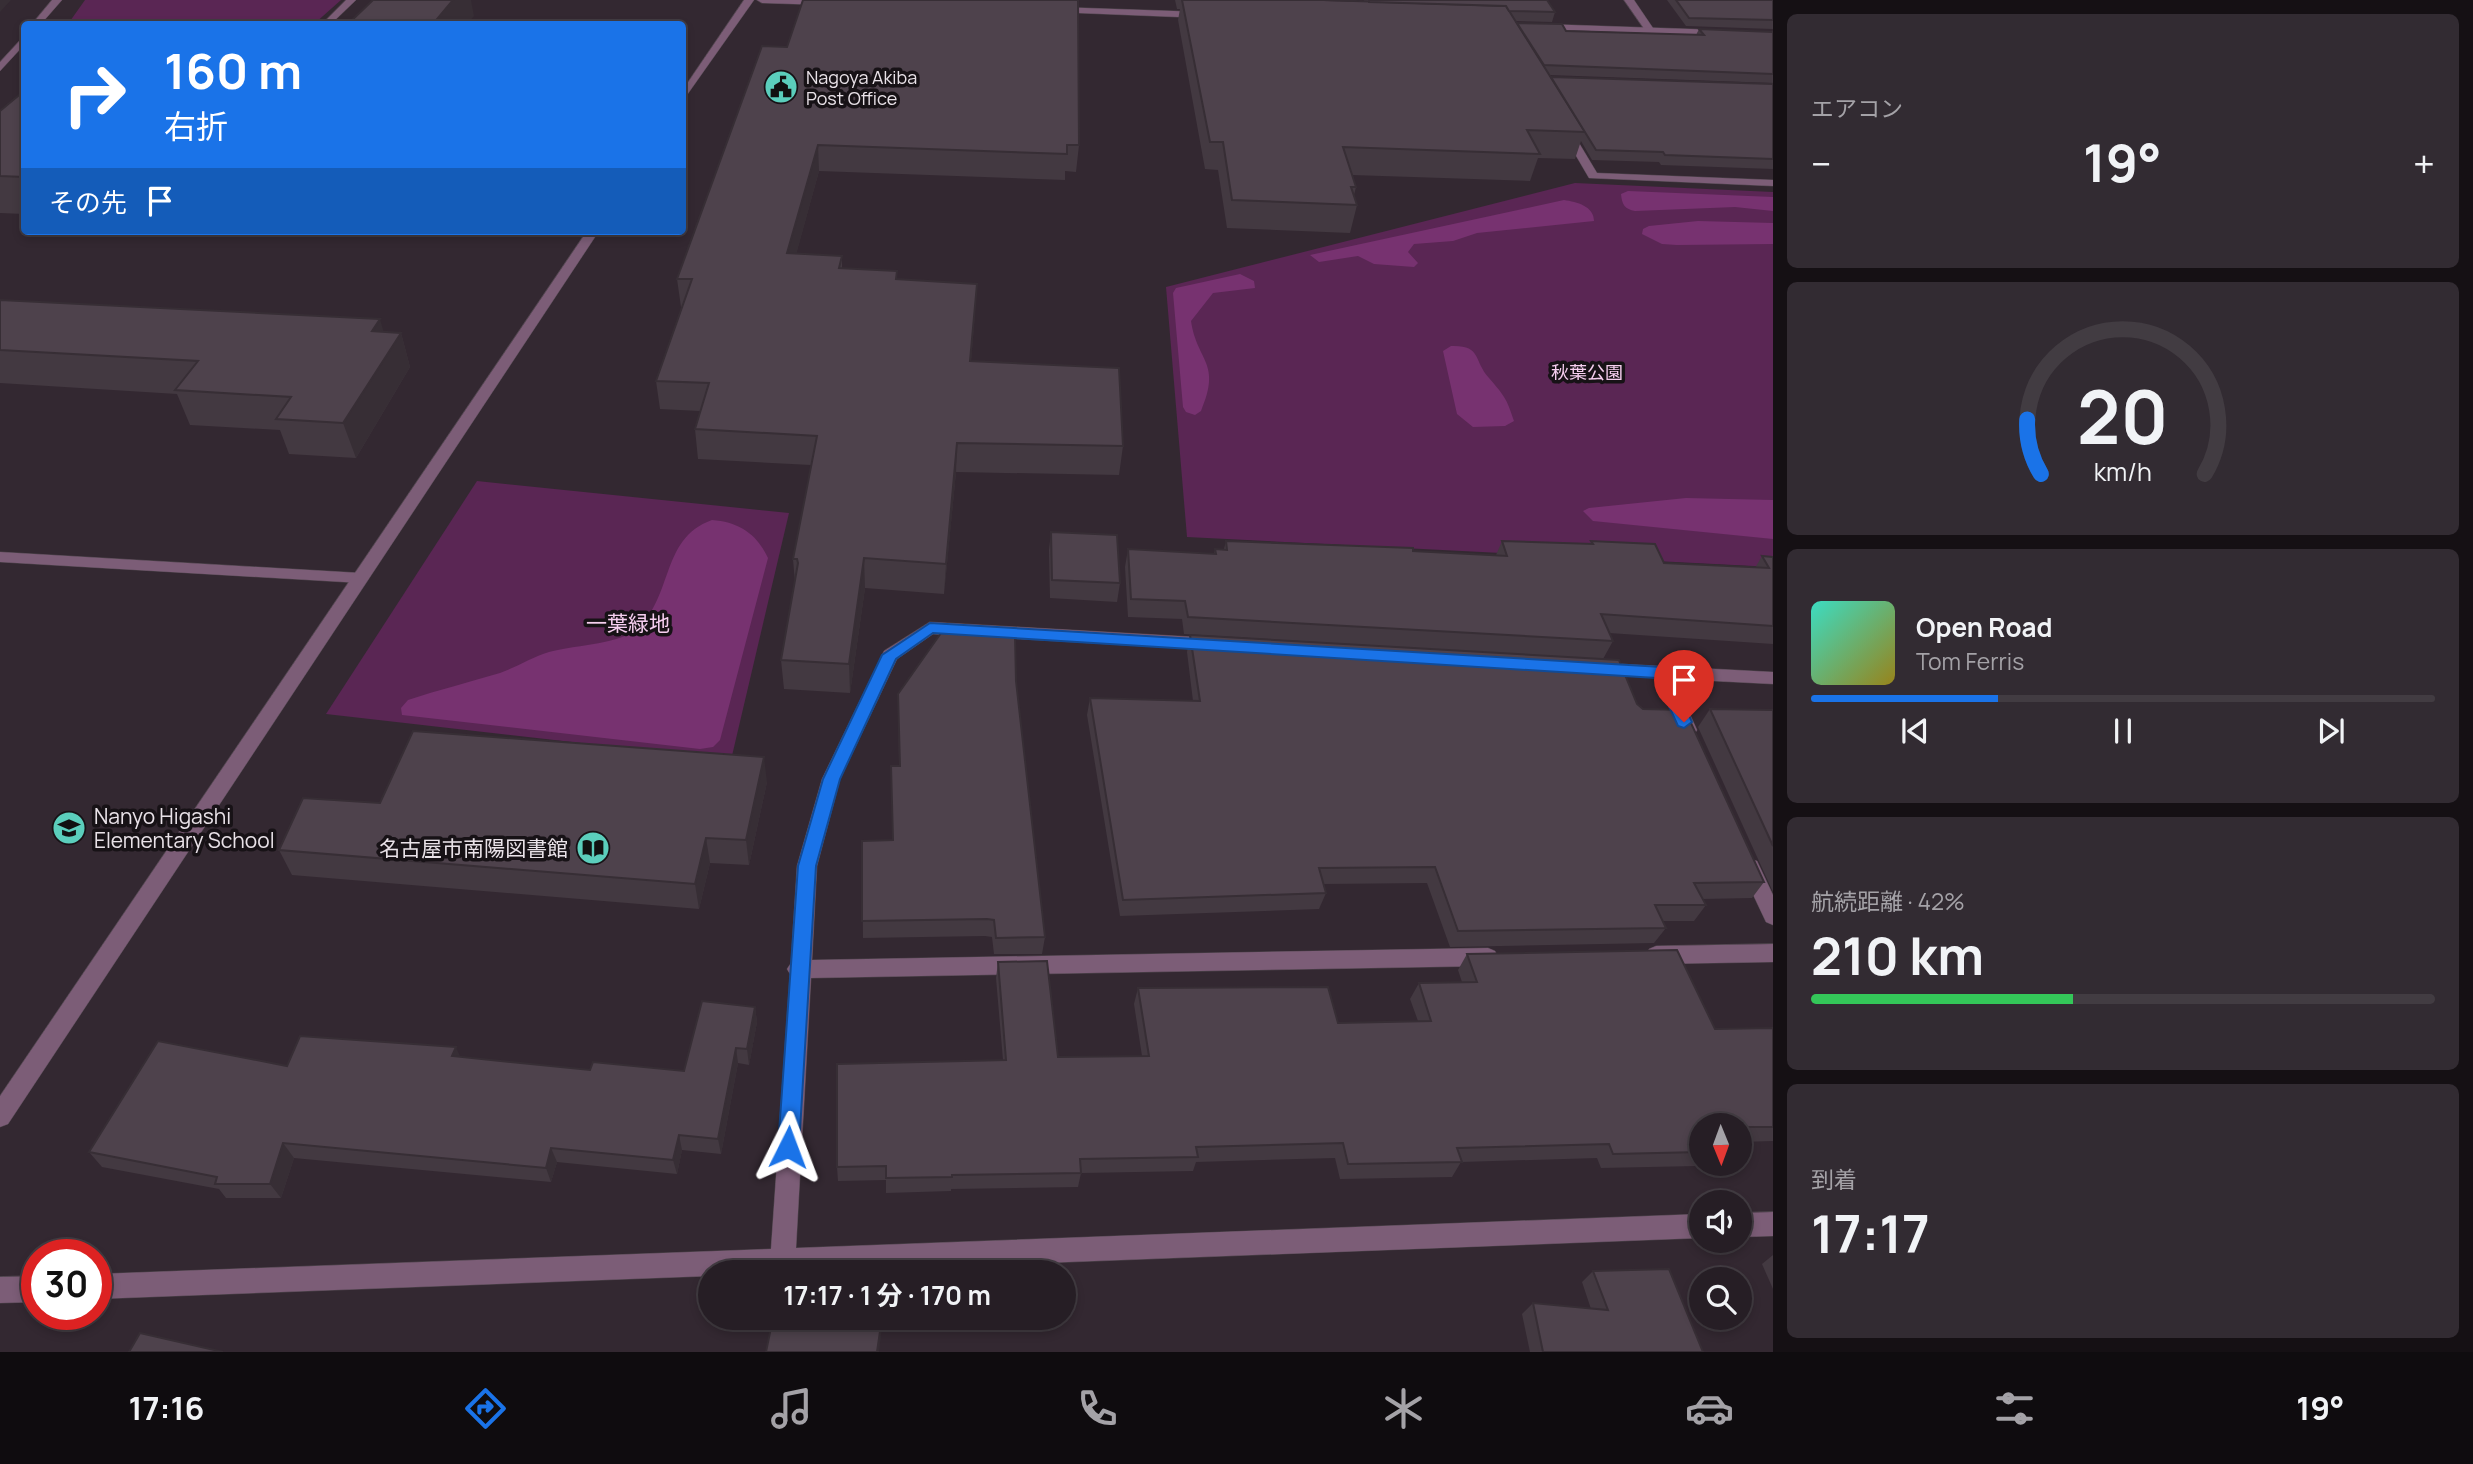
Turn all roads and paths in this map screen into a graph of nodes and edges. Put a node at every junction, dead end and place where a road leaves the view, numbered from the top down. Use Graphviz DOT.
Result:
graph roads {
  1 [pos="57,0"];
  2 [pos="351,0"];
  3 [pos="749,0"];
  4 [pos="762,0"];
  5 [pos="1629,0"];
  6 [pos="837,3"];
  7 [pos="1042,10"];
  8 [pos="1217,16"];
  9 [pos="39,21"];
  10 [pos="329,21"];
  11 [pos="1529,26"];
  12 [pos="1650,31"];
  13 [pos="1732,34"];
  14 [pos="21,43"];
  15 [pos="0,68"];
  16 [pos="686,93"];
  17 [pos="1558,116"];
  18 [pos="1773,183"];
  19 [pos="590,235"];
  20 [pos="0,557"];
  21 [pos="361,578"];
  22 [pos="1234,646"];
  23 [pos="1579,667"];
  24 [pos="1662,673"];
  25 [pos="1773,678"];
  26 [pos="1695,746"];
  27 [pos="1740,843"];
  28 [pos="1773,916"];
  29 [pos="1773,953"];
  30 [pos="1634,955"];
  31 [pos="1508,957"];
  32 [pos="798,969"];
  33 [pos="0,1116"];
  34 [pos="1773,1224"];
  35 [pos="1752,1225"];
  36 [pos="1689,1226"];
  37 [pos="783,1260"];
  38 [pos="809,1260"];
  39 [pos="698,1264"];
  40 [pos="112,1286"];
  41 [pos="21,1289"];
  42 [pos="0,1290"];
  1 -- 9 [label="street"];
  2 -- 10 [label="street"];
  3 -- 16 [label="street"];
  4 -- 6 [label="street"];
  5 -- 12 [label="street"];
  7 -- 8 [label="street"];
  11 -- 12 [label="street"];
  12 -- 13 [label="street"];
  14 -- 15 [label="street"];
  17 -- 18 [label="street"];
  19 -- 21 [label="street"];
  20 -- 21 [label="street"];
  21 -- 33 [label="street"];
  22 -- 32 [label="street"];
  23 -- 24 [label="street"];
  24 -- 25 [label="street"];
  24 -- 26 [label="street"];
  27 -- 28 [label="street"];
  29 -- 30 [label="street"];
  31 -- 32 [label="street"];
  32 -- 37 [label="street"];
  34 -- 35 [label="street"];
  36 -- 38 [label="street"];
  39 -- 40 [label="street"];
  41 -- 42 [label="street"];
}
